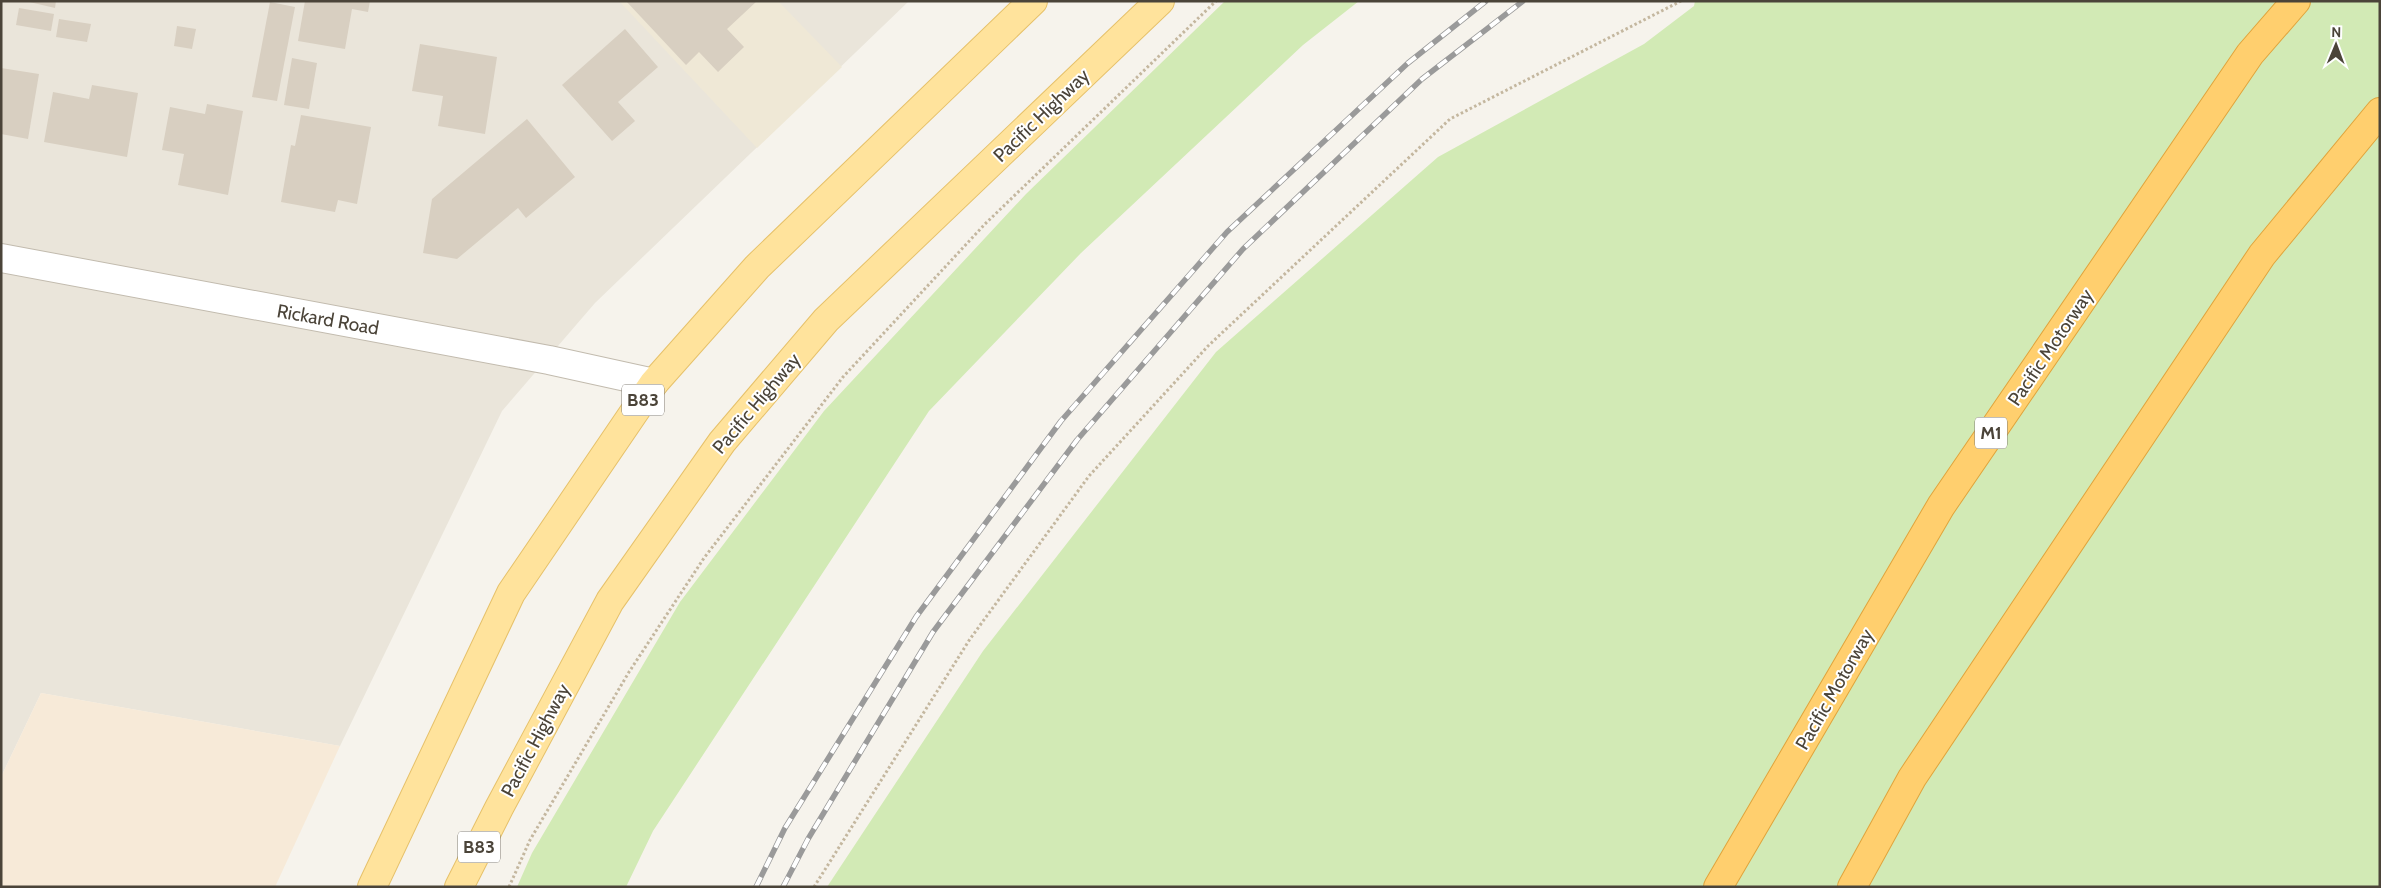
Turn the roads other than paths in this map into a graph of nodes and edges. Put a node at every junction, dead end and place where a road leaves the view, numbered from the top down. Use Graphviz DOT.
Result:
graph roads {
  1 [pos="1033,1"];
  2 [pos="1160,1"];
  3 [pos="2296,1"];
  4 [pos="2380,112"];
  5 [pos="1,258"];
  6 [pos="654,383"];
  7 [pos="372,887"];
  8 [pos="459,887"];
  9 [pos="1718,887"];
  10 [pos="1852,887"];
  1 -- 6 [label="main road, B83"];
  2 -- 8 [label="main road, Pacific Highway / B83"];
  3 -- 9 [label="highway, Pacific Motorway / M1"];
  4 -- 10 [label="highway"];
  5 -- 6 [label="street, Rickard Road"];
  6 -- 7 [label="main road, B83"];
}
